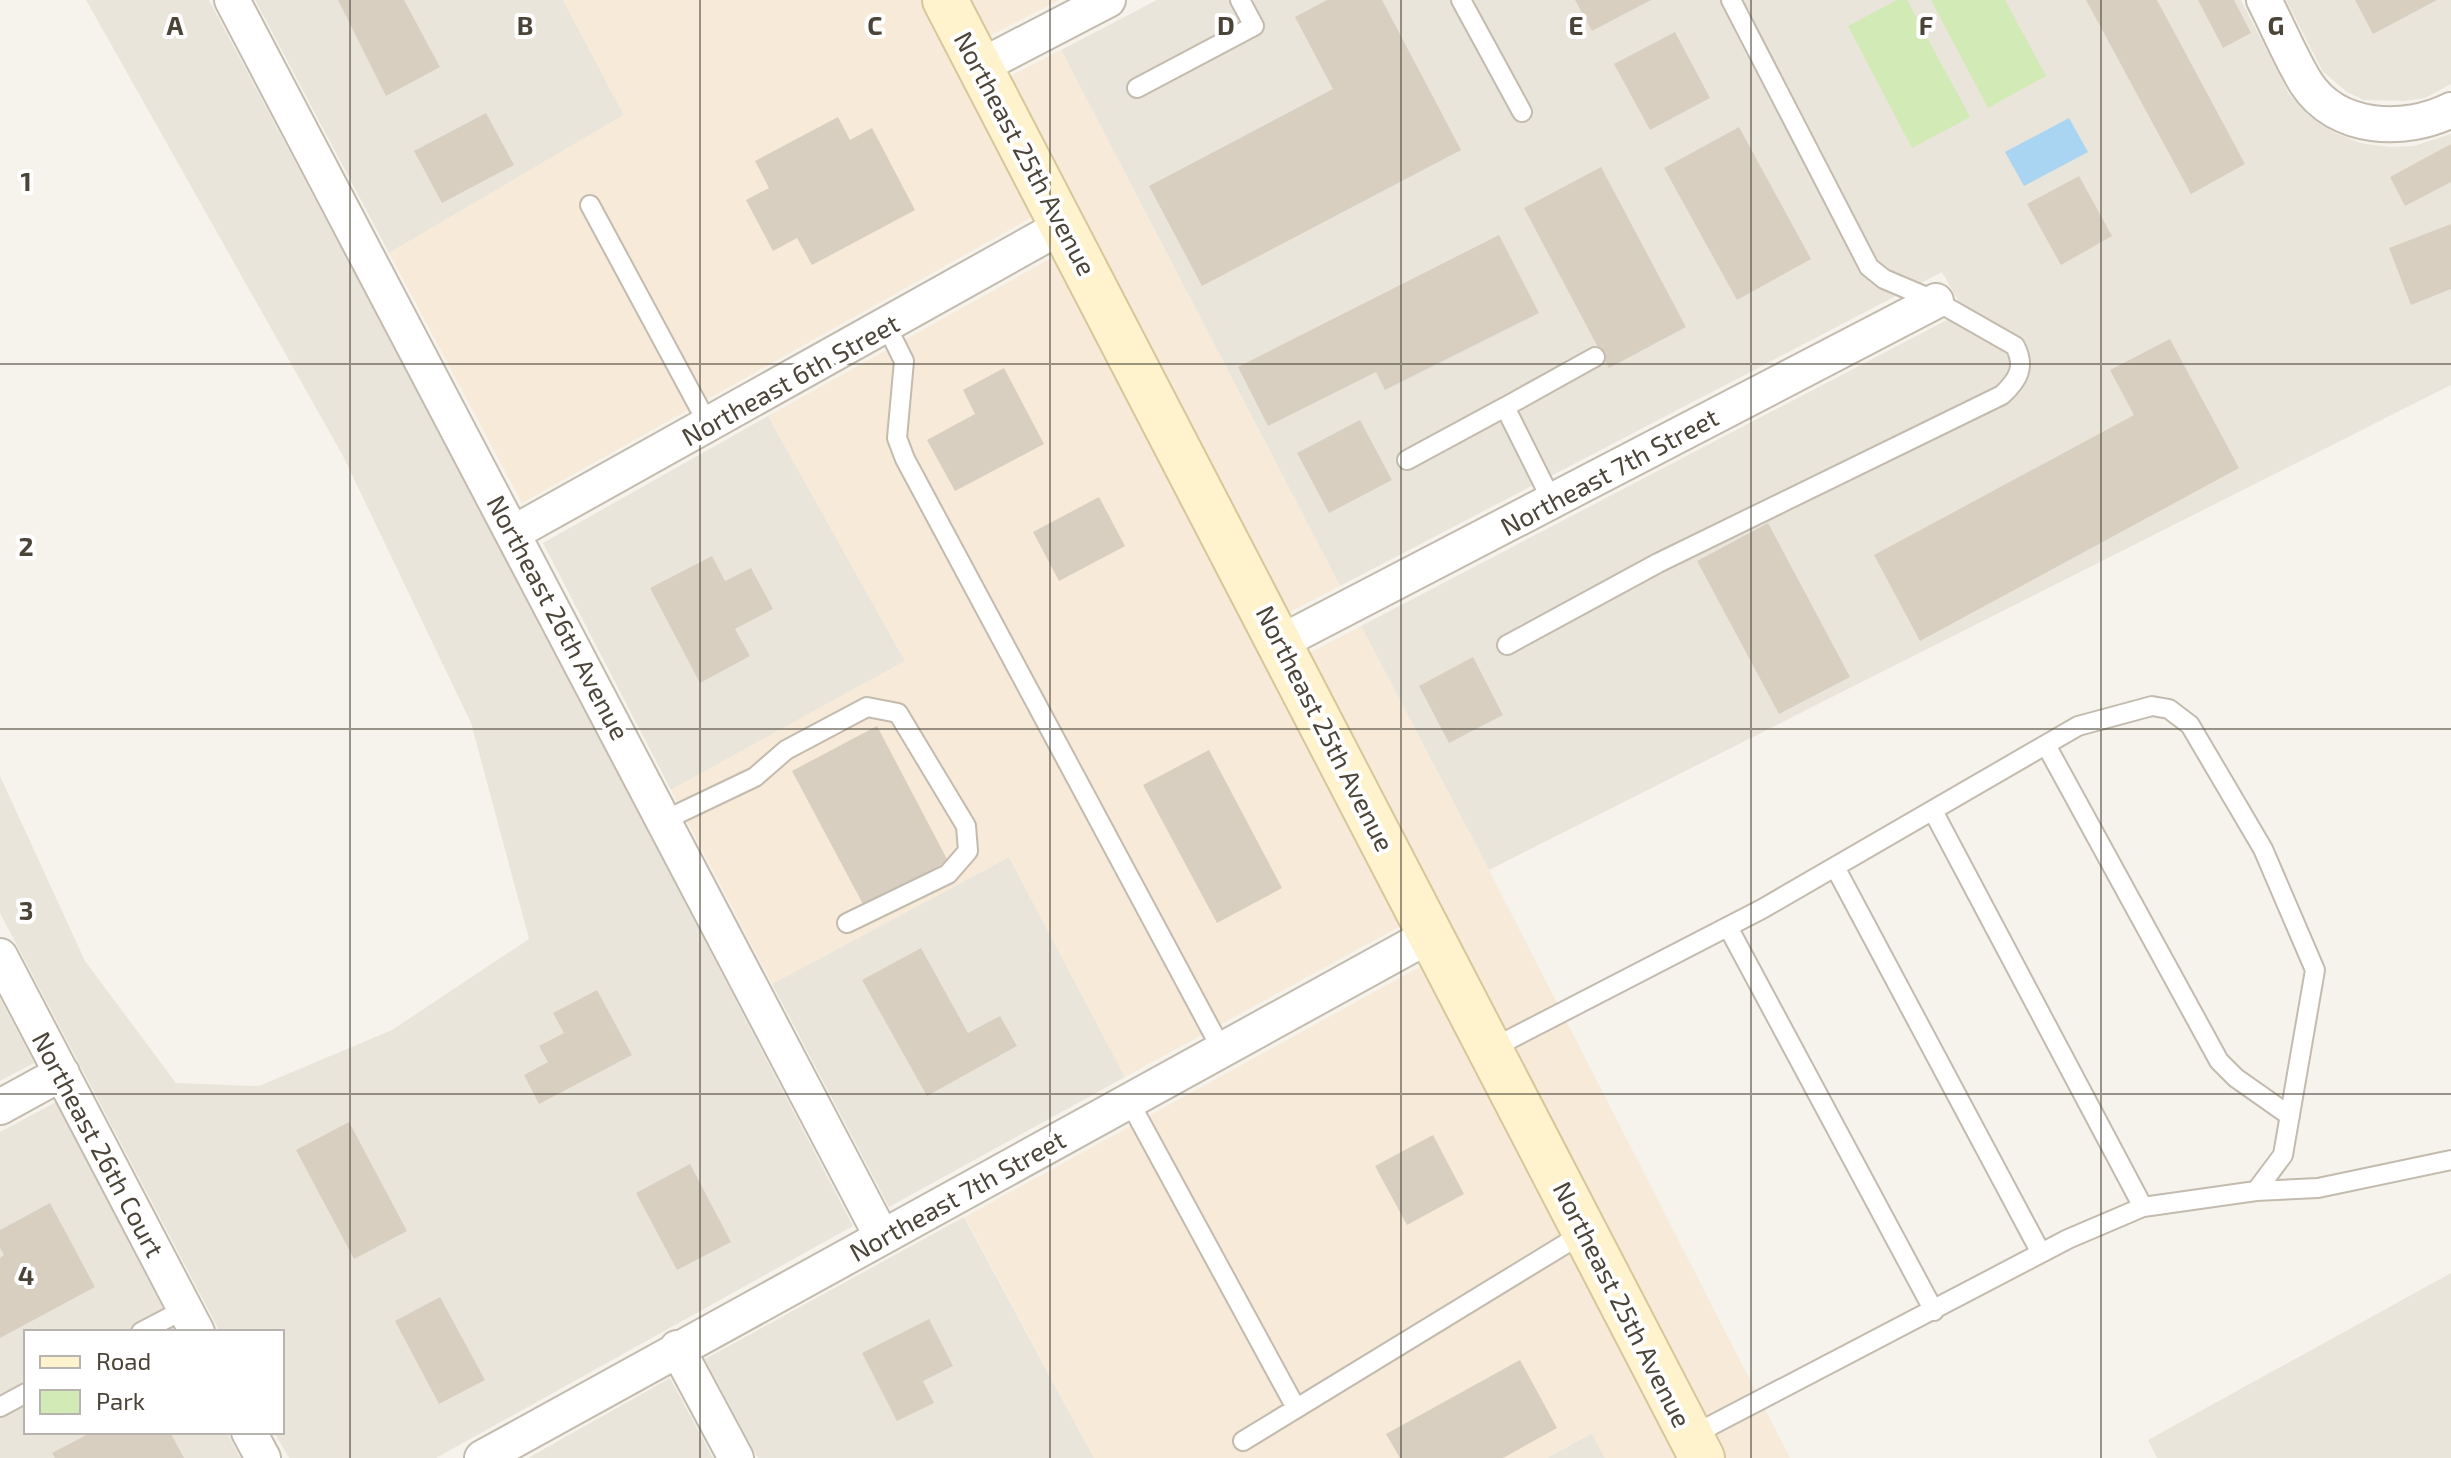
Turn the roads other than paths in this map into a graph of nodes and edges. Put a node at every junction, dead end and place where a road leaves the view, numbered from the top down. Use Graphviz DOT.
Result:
graph roads {
  1 [pos="232,0"];
  2 [pos="945,0"];
  3 [pos="1108,0"];
  4 [pos="1240,0"];
  5 [pos="1461,0"];
  6 [pos="1731,0"];
  7 [pos="2264,0"];
  8 [pos="981,66"];
  9 [pos="1137,88"];
  10 [pos="2451,110"];
  11 [pos="1522,112"];
  12 [pos="590,205"];
  13 [pos="1064,225"];
  14 [pos="1936,301"];
  15 [pos="886,325"];
  16 [pos="1595,357"];
  17 [pos="1505,407"];
  18 [pos="708,424"];
  19 [pos="1407,460"];
  20 [pos="1552,501"];
  21 [pos="515,532"];
  22 [pos="1281,642"];
  23 [pos="1507,645"];
  24 [pos="2046,745"];
  25 [pos="1933,811"];
  26 [pos="665,820"];
  27 [pos="1835,867"];
  28 [pos="847,923"];
  29 [pos="1728,927"];
  30 [pos="1432,934"];
  31 [pos="0,956"];
  32 [pos="1491,1049"];
  33 [pos="1222,1050"];
  34 [pos="62,1073"];
  35 [pos="1129,1101"];
  36 [pos="0,1107"];
  37 [pos="2290,1116"];
  38 [pos="2451,1160"];
  39 [pos="2256,1191"];
  40 [pos="2143,1207"];
  41 [pos="1586,1232"];
  42 [pos="882,1237"];
  43 [pos="2041,1253"];
  44 [pos="1934,1311"];
  45 [pos="191,1320"];
  46 [pos="149,1330"];
  47 [pos="677,1348"];
  48 [pos="24,1394"];
  49 [pos="0,1407"];
  50 [pos="1296,1408"];
  51 [pos="250,1434"];
  52 [pos="1243,1441"];
  53 [pos="1696,1447"];
  54 [pos="263,1458"];
  55 [pos="482,1458"];
  56 [pos="736,1458"];
  1 -- 21 [label="street, Northeast 26th Avenue"];
  2 -- 8 [label="main road, Northeast 25th Avenue"];
  3 -- 8 [label="street"];
  4 -- 9 [label="lane"];
  5 -- 11 [label="lane"];
  6 -- 14 [label="lane"];
  7 -- 10 [label="street"];
  8 -- 13 [label="main road, Northeast 25th Avenue"];
  12 -- 18 [label="lane"];
  13 -- 15 [label="street, Northeast 6th Street"];
  13 -- 22 [label="main road, Northeast 25th Avenue"];
  14 -- 20 [label="street, Northeast 7th Street"];
  14 -- 23 [label="lane"];
  15 -- 18 [label="street, Northeast 6th Street"];
  15 -- 33 [label="lane"];
  16 -- 17 [label="lane"];
  17 -- 19 [label="lane"];
  17 -- 20 [label="lane"];
  18 -- 21 [label="street, Northeast 6th Street"];
  20 -- 22 [label="street, Northeast 7th Street"];
  21 -- 26 [label="street, Northeast 26th Avenue"];
  22 -- 30 [label="main road, Northeast 25th Avenue"];
  24 -- 25 [label="lane"];
  24 -- 37 [label="lane"];
  24 -- 37 [label="lane"];
  25 -- 27 [label="lane"];
  25 -- 40 [label="lane"];
  26 -- 28 [label="lane"];
  26 -- 42 [label="street, Northeast 26th Avenue"];
  27 -- 29 [label="lane"];
  27 -- 43 [label="lane"];
  29 -- 32 [label="lane"];
  29 -- 44 [label="lane"];
  30 -- 32 [label="main road, Northeast 25th Avenue"];
  30 -- 33 [label="street, Northeast 7th Street"];
  31 -- 34 [label="street, Northeast 26th Court"];
  32 -- 41 [label="main road, Northeast 25th Avenue"];
  33 -- 35 [label="street, Northeast 7th Street"];
  34 -- 36 [label="street"];
  34 -- 45 [label="street, Northeast 26th Court"];
  35 -- 42 [label="street, Northeast 7th Street"];
  35 -- 50 [label="lane"];
  37 -- 39 [label="lane"];
  38 -- 39 [label="lane"];
  39 -- 40 [label="lane"];
  40 -- 43 [label="lane"];
  41 -- 50 [label="lane"];
  41 -- 53 [label="main road, Northeast 25th Avenue"];
  42 -- 47 [label="street, Northeast 7th Street"];
  43 -- 44 [label="lane"];
  44 -- 53 [label="lane"];
  45 -- 46 [label="lane"];
  47 -- 55 [label="street, Northeast 7th Street"];
  47 -- 56 [label="street"];
  48 -- 49 [label="lane"];
  50 -- 52 [label="lane"];
  51 -- 54 [label="street"];
}
